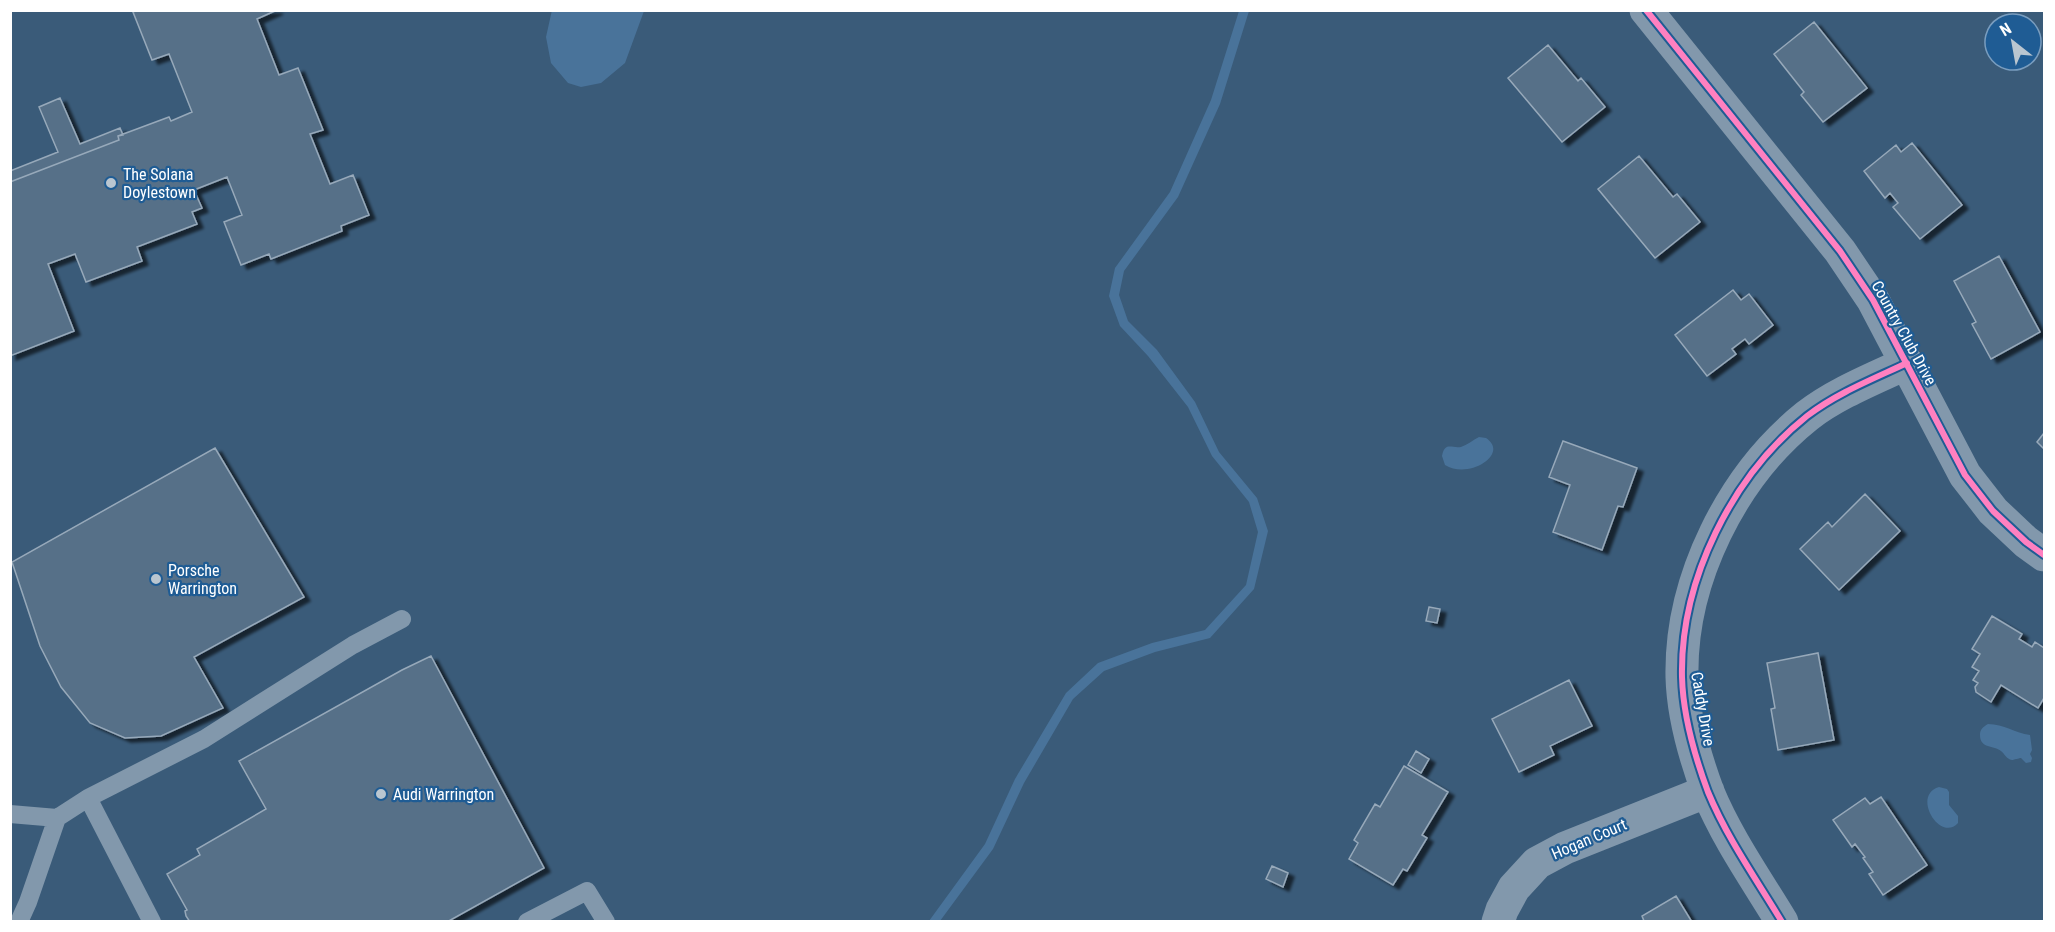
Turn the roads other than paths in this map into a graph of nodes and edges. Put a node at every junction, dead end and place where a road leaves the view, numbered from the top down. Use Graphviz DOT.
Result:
graph roads {
  1 [pos="1646,10"];
  2 [pos="1907,363"];
  3 [pos="2044,555"];
  4 [pos="402,619"];
  5 [pos="1708,791"];
  6 [pos="88,798"];
  7 [pos="10,814"];
  8 [pos="57,818"];
  9 [pos="19,921"];
  10 [pos="152,921"];
  11 [pos="527,921"];
  12 [pos="606,921"];
  13 [pos="1498,921"];
  14 [pos="1782,921"];
  1 -- 2 [label="street, Country Club Drive"];
  2 -- 3 [label="street, Country Club Drive"];
  2 -- 5 [label="street, Caddy Drive"];
  4 -- 6 [label="lane"];
  5 -- 13 [label="street, Hogan Court"];
  5 -- 14 [label="street, Caddy Drive"];
  6 -- 8 [label="lane"];
  6 -- 10 [label="lane"];
  7 -- 8 [label="lane"];
  8 -- 9 [label="lane"];
  11 -- 12 [label="lane"];
}
